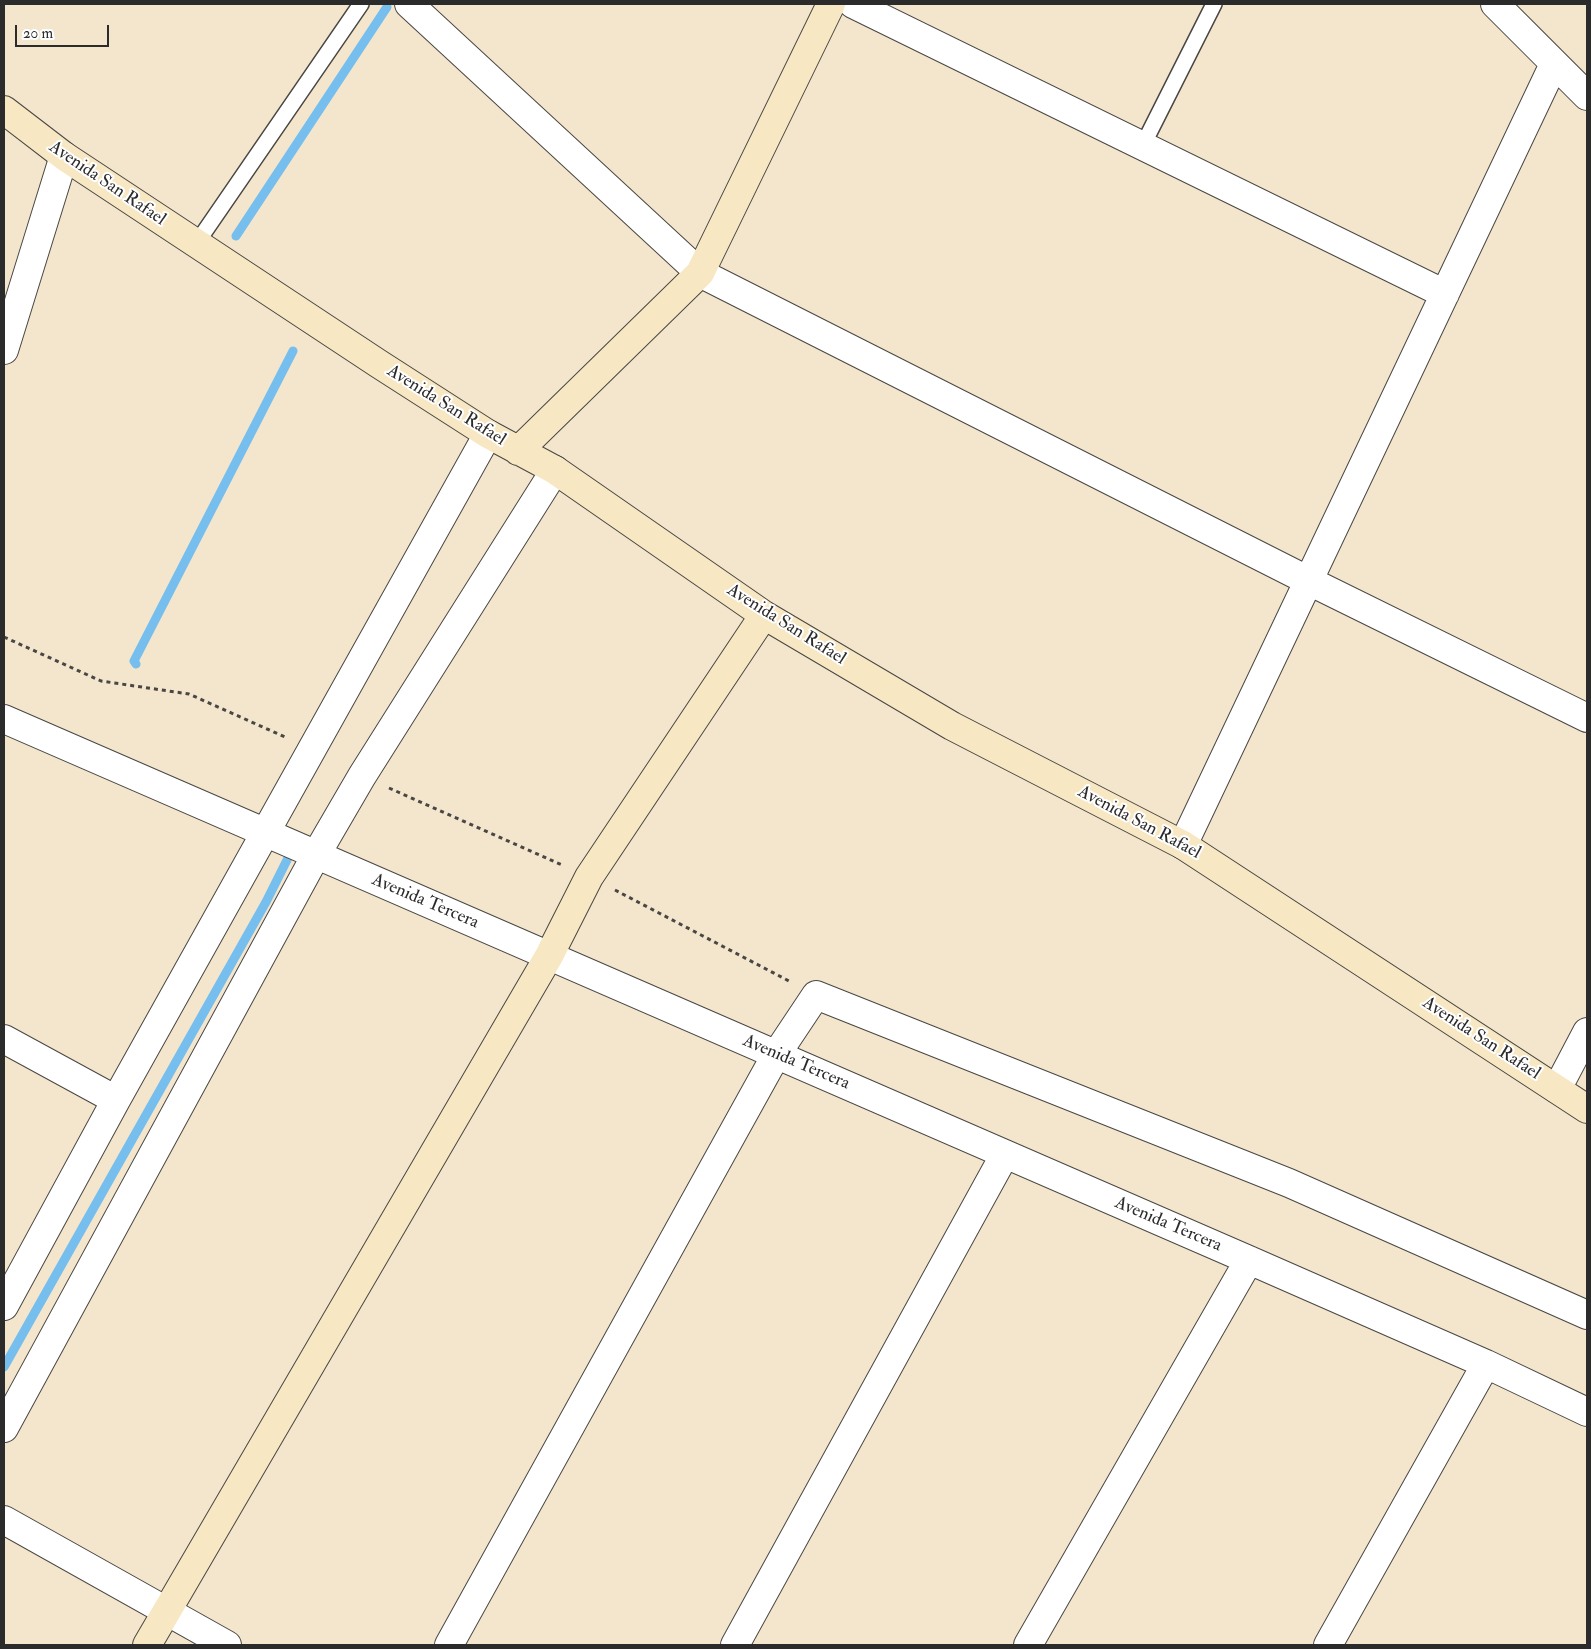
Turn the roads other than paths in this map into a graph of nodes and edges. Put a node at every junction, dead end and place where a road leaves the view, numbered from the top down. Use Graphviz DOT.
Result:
graph roads {
  1 [pos="362,4"];
  2 [pos="409,4"];
  3 [pos="831,4"];
  4 [pos="853,4"];
  5 [pos="1214,4"];
  6 [pos="1496,4"];
  7 [pos="1554,64"];
  8 [pos="1587,96"];
  9 [pos="4,110"];
  10 [pos="1143,145"];
  11 [pos="64,156"];
  12 [pos="196,244"];
  13 [pos="700,273"];
  14 [pos="1445,294"];
  15 [pos="4,350"];
  16 [pos="488,434"];
  17 [pos="518,451"];
  18 [pos="555,470"];
  19 [pos="1309,581"];
  20 [pos="764,614"];
  21 [pos="1587,718"];
  22 [pos="4,719"];
  23 [pos="265,833"];
  24 [pos="1183,845"];
  25 [pos="316,855"];
  26 [pos="549,956"];
  27 [pos="1587,1032"];
  28 [pos="4,1039"];
  29 [pos="776,1054"];
  30 [pos="1557,1089"];
  31 [pos="116,1100"];
  32 [pos="1587,1109"];
  33 [pos="1005,1154"];
  34 [pos="1249,1260"];
  35 [pos="4,1306"];
  36 [pos="1587,1315"];
  37 [pos="1486,1364"];
  38 [pos="1587,1412"];
  39 [pos="4,1428"];
  40 [pos="4,1520"];
  41 [pos="167,1611"];
  42 [pos="147,1645"];
  43 [pos="227,1645"];
  44 [pos="449,1645"];
  45 [pos="735,1645"];
  46 [pos="1028,1645"];
  47 [pos="1328,1645"];
  1 -- 12 [label="lane"];
  2 -- 13 [label="street"];
  3 -- 13 [label="street"];
  4 -- 10 [label="street"];
  5 -- 10 [label="lane"];
  6 -- 7 [label="street"];
  7 -- 8 [label="street"];
  7 -- 14 [label="street"];
  9 -- 11 [label="street, Avenida San Rafael"];
  10 -- 14 [label="street"];
  11 -- 12 [label="street, Avenida San Rafael"];
  11 -- 15 [label="street"];
  12 -- 16 [label="street, Avenida San Rafael"];
  13 -- 17 [label="street"];
  13 -- 19 [label="street"];
  14 -- 19 [label="street"];
  16 -- 17 [label="street, Avenida San Rafael"];
  16 -- 23 [label="street"];
  17 -- 18 [label="street, Avenida San Rafael"];
  18 -- 20 [label="street, Avenida San Rafael"];
  18 -- 25 [label="street"];
  19 -- 21 [label="street"];
  19 -- 24 [label="street"];
  20 -- 24 [label="street, Avenida San Rafael"];
  20 -- 26 [label="street"];
  22 -- 23 [label="street, Avenida Tercera"];
  23 -- 25 [label="street, Avenida Tercera"];
  23 -- 31 [label="street"];
  24 -- 30 [label="street, Avenida San Rafael"];
  25 -- 26 [label="street, Avenida Tercera"];
  25 -- 39 [label="street"];
  26 -- 29 [label="street, Avenida Tercera"];
  26 -- 41 [label="street"];
  27 -- 30 [label="street"];
  28 -- 31 [label="street"];
  29 -- 33 [label="street, Avenida Tercera"];
  29 -- 36 [label="street"];
  29 -- 44 [label="street"];
  30 -- 32 [label="street, Avenida San Rafael"];
  31 -- 35 [label="street"];
  33 -- 34 [label="street, Avenida Tercera"];
  33 -- 45 [label="street"];
  34 -- 37 [label="street, Avenida Tercera"];
  34 -- 46 [label="street"];
  37 -- 38 [label="street, Avenida Tercera"];
  37 -- 47 [label="street"];
  40 -- 41 [label="street"];
  41 -- 42 [label="street"];
  41 -- 43 [label="street"];
}
